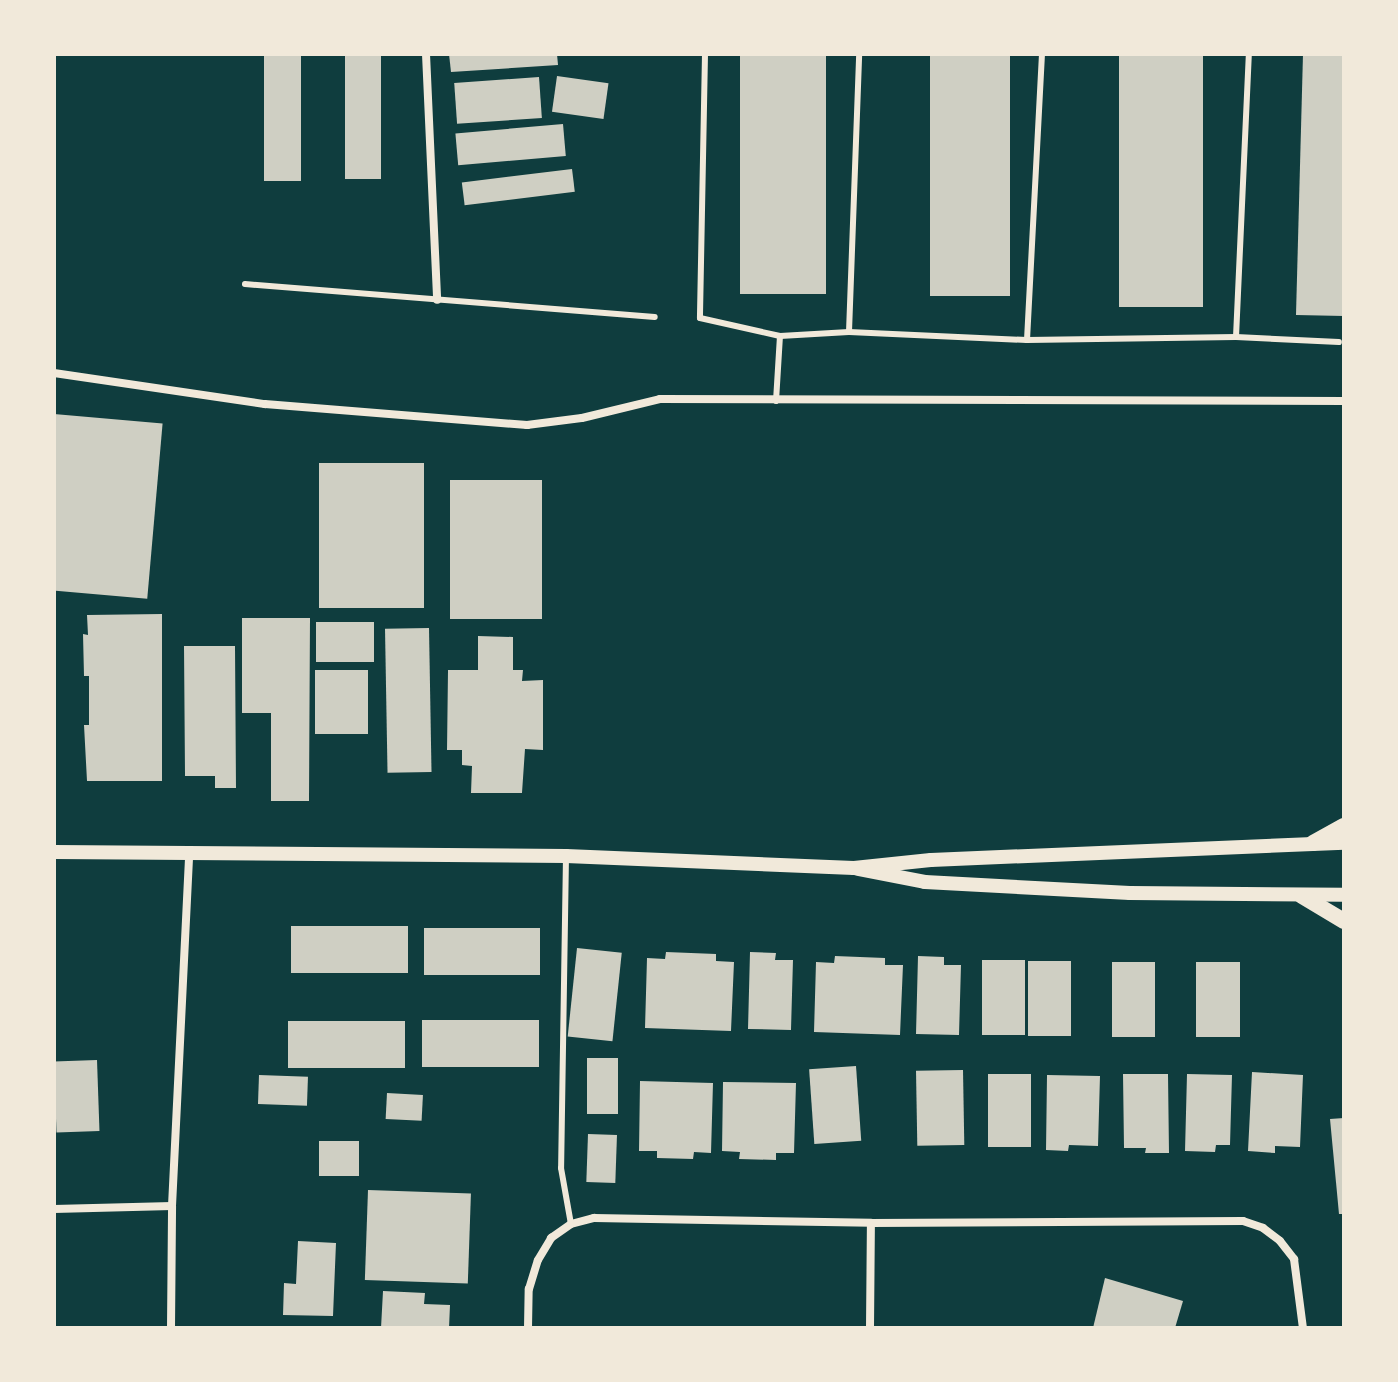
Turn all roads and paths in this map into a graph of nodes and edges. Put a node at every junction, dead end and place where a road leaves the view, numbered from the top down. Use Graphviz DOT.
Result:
graph roads {
  1 [pos="426,54"];
  2 [pos="705,54"];
  3 [pos="859,54"];
  4 [pos="1042,54"];
  5 [pos="1249,54"];
  6 [pos="245,284"];
  7 [pos="437,300"];
  8 [pos="655,317"];
  9 [pos="849,332"];
  10 [pos="780,336"];
  11 [pos="1236,337"];
  12 [pos="1027,340"];
  13 [pos="1339,342"];
  14 [pos="54,373"];
  15 [pos="1344,401"];
  16 [pos="775,402"];
  17 [pos="1344,826"];
  18 [pos="1313,843"];
  19 [pos="1344,843"];
  20 [pos="54,852"];
  21 [pos="189,853"];
  22 [pos="566,856"];
  23 [pos="854,868"];
  24 [pos="1344,895"];
  25 [pos="1302,896"];
  26 [pos="1344,921"];
  27 [pos="172,1206"];
  28 [pos="54,1209"];
  29 [pos="871,1223"];
  30 [pos="571,1224"];
  31 [pos="171,1328"];
  32 [pos="528,1328"];
  33 [pos="870,1328"];
  34 [pos="1303,1328"];
  1 -- 7 [label="street"];
  2 -- 10 [label="lane"];
  3 -- 9 [label="lane"];
  4 -- 12 [label="lane"];
  5 -- 11 [label="lane"];
  6 -- 7 [label="lane"];
  7 -- 8 [label="lane"];
  9 -- 10 [label="lane"];
  9 -- 12 [label="lane"];
  10 -- 16 [label="lane"];
  11 -- 12 [label="lane"];
  11 -- 13 [label="lane"];
  14 -- 16 [label="street"];
  15 -- 16 [label="street"];
  17 -- 18 [label="main road"];
  18 -- 19 [label="street"];
  18 -- 23 [label="street"];
  20 -- 21 [label="street"];
  21 -- 22 [label="street"];
  21 -- 27 [label="street"];
  22 -- 23 [label="street"];
  22 -- 30 [label="lane"];
  23 -- 25 [label="street"];
  24 -- 25 [label="street"];
  25 -- 26 [label="main road"];
  27 -- 28 [label="street"];
  27 -- 31 [label="street"];
  29 -- 30 [label="street"];
  29 -- 33 [label="street"];
  29 -- 34 [label="street"];
  30 -- 32 [label="street"];
}
